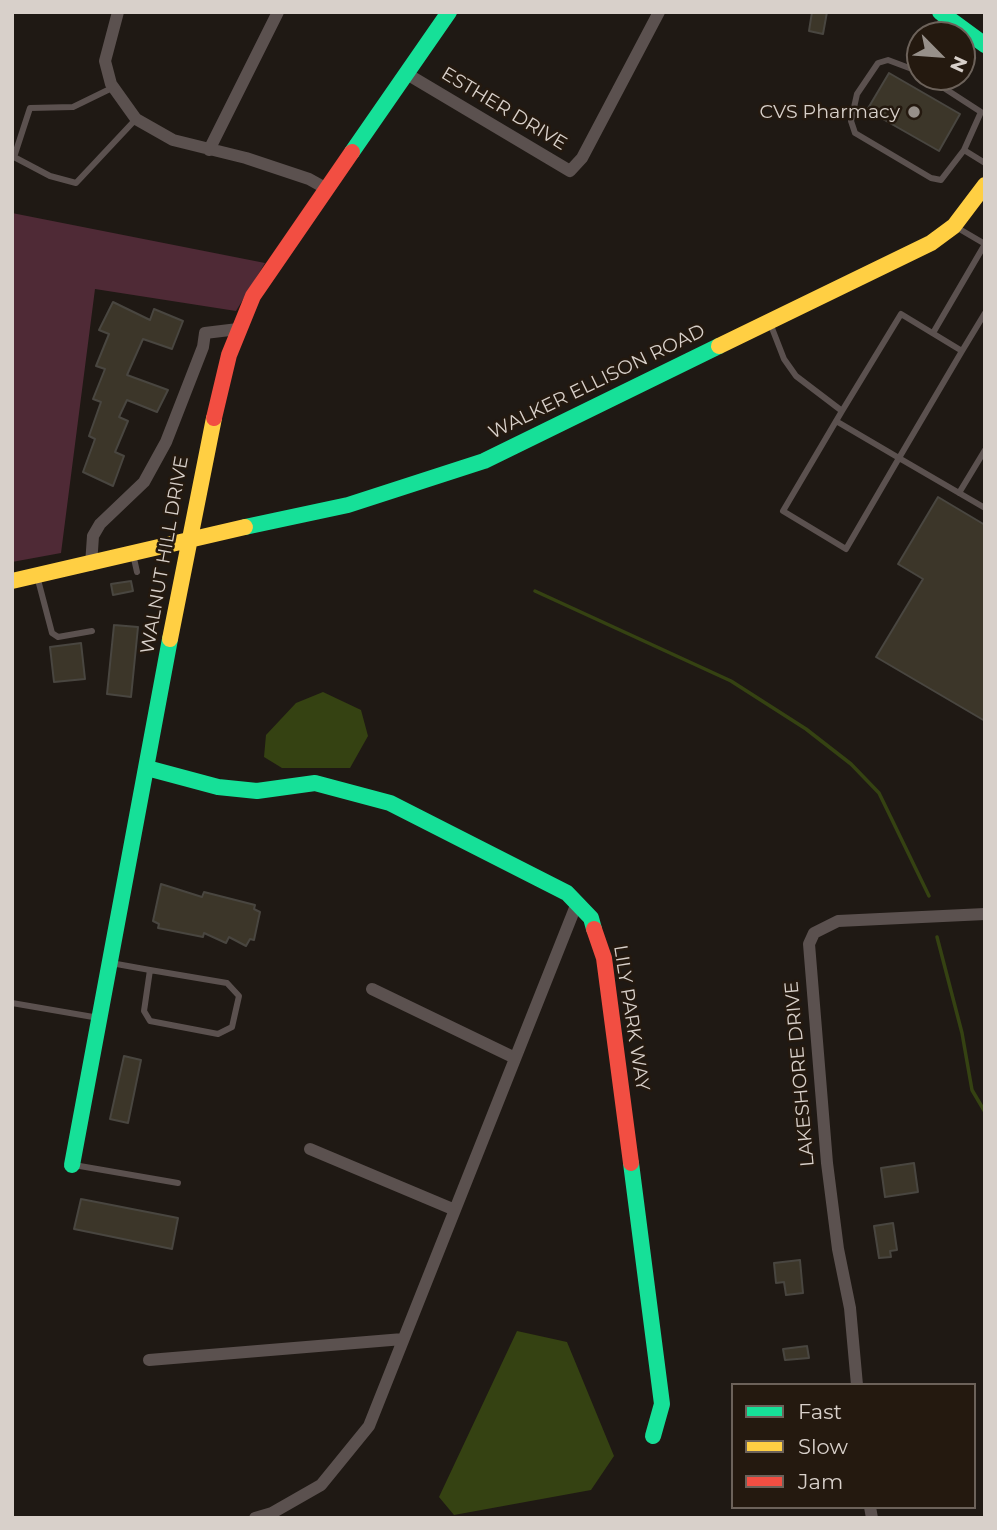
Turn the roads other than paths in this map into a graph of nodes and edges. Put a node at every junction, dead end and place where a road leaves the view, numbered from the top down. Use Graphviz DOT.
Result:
graph roads {
  1 [pos="118,12"];
  2 [pos="278,12"];
  3 [pos="449,12"];
  4 [pos="659,12"];
  5 [pos="942,14"];
  6 [pos="985,45"];
  7 [pos="906,66"];
  8 [pos="407,74"];
  9 [pos="114,87"];
  10 [pos="949,91"];
  11 [pos="136,118"];
  12 [pos="209,150"];
  13 [pos="964,150"];
  14 [pos="985,163"];
  15 [pos="985,185"];
  16 [pos="327,189"];
  17 [pos="954,226"];
  18 [pos="985,244"];
  19 [pos="985,313"];
  20 [pos="769,322"];
  21 [pos="238,329"];
  22 [pos="933,333"];
  23 [pos="962,351"];
  24 [pos="842,411"];
  25 [pos="836,421"];
  26 [pos="985,450"];
  27 [pos="900,458"];
  28 [pos="959,493"];
  29 [pos="985,508"];
  30 [pos="190,538"];
  31 [pos="132,552"];
  32 [pos="91,565"];
  33 [pos="137,572"];
  34 [pos="37,576"];
  35 [pos="12,581"];
  36 [pos="92,631"];
  37 [pos="147,768"];
  38 [pos="577,904"];
  39 [pos="985,914"];
  40 [pos="109,962"];
  41 [pos="150,970"];
  42 [pos="372,989"];
  43 [pos="12,1003"];
  44 [pos="99,1018"];
  45 [pos="515,1058"];
  46 [pos="310,1149"];
  47 [pos="72,1165"];
  48 [pos="178,1183"];
  49 [pos="455,1210"];
  50 [pos="403,1339"];
  51 [pos="149,1360"];
  52 [pos="857,1383"];
  53 [pos="653,1436"];
  54 [pos="255,1518"];
  1 -- 9 [label="street"];
  2 -- 12 [label="street"];
  3 -- 8 [label="street, WALNUT HILL DRIVE"];
  4 -- 8 [label="street, ESTHER DRIVE"];
  5 -- 6 [label="street"];
  7 -- 13 [label="lane"];
  8 -- 16 [label="street, WALNUT HILL DRIVE"];
  9 -- 11 [label="street"];
  9 -- 11 [label="lane"];
  10 -- 13 [label="lane"];
  11 -- 12 [label="street"];
  12 -- 16 [label="street"];
  13 -- 14 [label="lane"];
  15 -- 17 [label="street, WALKER ELLISON ROAD"];
  16 -- 21 [label="street, WALNUT HILL DRIVE"];
  17 -- 18 [label="lane"];
  17 -- 20 [label="street, WALKER ELLISON ROAD"];
  18 -- 22 [label="lane"];
  19 -- 23 [label="lane"];
  20 -- 24 [label="lane"];
  20 -- 30 [label="street, WALKER ELLISON ROAD"];
  21 -- 30 [label="street, WALNUT HILL DRIVE"];
  21 -- 32 [label="street"];
  22 -- 23 [label="lane"];
  22 -- 24 [label="lane"];
  23 -- 27 [label="lane"];
  24 -- 25 [label="lane"];
  25 -- 27 [label="lane"];
  25 -- 27 [label="lane"];
  26 -- 28 [label="lane"];
  27 -- 28 [label="lane"];
  28 -- 29 [label="lane"];
  30 -- 31 [label="street, WALKER ELLISON ROAD"];
  30 -- 37 [label="street, WALNUT HILL DRIVE"];
  31 -- 32 [label="street, WALKER ELLISON ROAD"];
  31 -- 33 [label="lane"];
  32 -- 34 [label="street, WALKER ELLISON ROAD"];
  34 -- 35 [label="street, WALKER ELLISON ROAD"];
  34 -- 36 [label="lane"];
  37 -- 38 [label="street, LILY PARK WAY"];
  37 -- 40 [label="street, WALNUT HILL DRIVE"];
  38 -- 45 [label="street"];
  38 -- 53 [label="street, LILY PARK WAY"];
  39 -- 52 [label="street, LAKESHORE DRIVE"];
  40 -- 41 [label="lane"];
  40 -- 44 [label="street, WALNUT HILL DRIVE"];
  41 -- 41 [label="lane"];
  42 -- 45 [label="street"];
  43 -- 44 [label="lane"];
  44 -- 47 [label="street, WALNUT HILL DRIVE"];
  45 -- 49 [label="street"];
  46 -- 49 [label="street"];
  47 -- 48 [label="lane"];
  49 -- 50 [label="street"];
  50 -- 51 [label="street"];
  50 -- 54 [label="street"];
}
